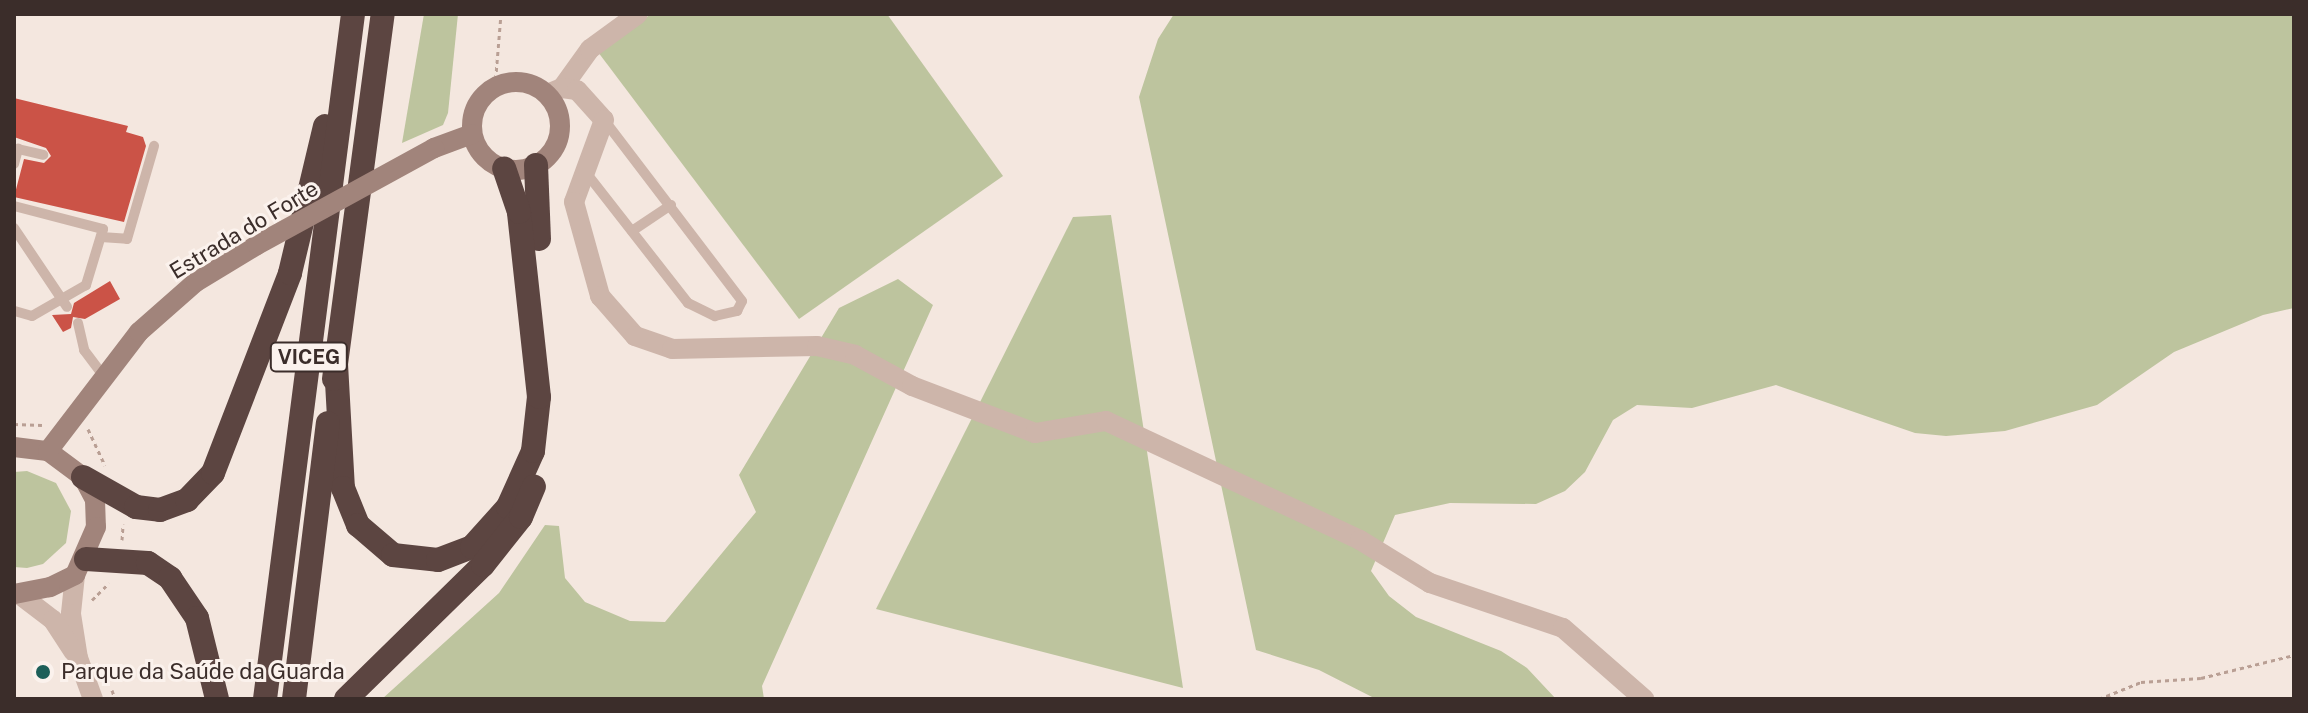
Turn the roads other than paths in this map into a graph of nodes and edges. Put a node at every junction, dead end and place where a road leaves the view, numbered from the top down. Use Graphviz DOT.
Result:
graph roads {
  1 [pos="352,14"];
  2 [pos="383,14"];
  3 [pos="638,14"];
  4 [pos="554,91"];
  5 [pos="604,120"];
  6 [pos="472,134"];
  7 [pos="154,146"];
  8 [pos="43,155"];
  9 [pos="14,164"];
  10 [pos="536,165"];
  11 [pos="504,168"];
  12 [pos="584,170"];
  13 [pos="671,205"];
  14 [pos="14,206"];
  15 [pos="14,228"];
  16 [pos="632,231"];
  17 [pos="101,237"];
  18 [pos="64,302"];
  19 [pos="14,311"];
  20 [pos="78,323"];
  21 [pos="336,364"];
  22 [pos="102,374"];
  23 [pos="14,447"];
  24 [pos="48,451"];
  25 [pos="83,477"];
  26 [pos="81,567"];
  27 [pos="16,594"];
  28 [pos="78,658"];
  29 [pos="93,699"];
  30 [pos="217,699"];
  31 [pos="265,699"];
  32 [pos="294,699"];
  33 [pos="346,699"];
  34 [pos="1644,699"];
  1 -- 25 [label="highway"];
  1 -- 31 [label="highway, VICEG"];
  2 -- 21 [label="highway, VICEG"];
  3 -- 4 [label="street"];
  4 -- 5 [label="street"];
  4 -- 6 [label="street"];
  4 -- 10 [label="street"];
  5 -- 12 [label="street"];
  5 -- 13 [label="lane"];
  6 -- 11 [label="street"];
  6 -- 22 [label="street, Estrada do Forte, bridge"];
  7 -- 17 [label="lane"];
  8 -- 9 [label="lane"];
  10 -- 11 [label="street"];
  10 -- 33 [label="highway"];
  11 -- 21 [label="highway"];
  12 -- 16 [label="lane"];
  12 -- 34 [label="street"];
  13 -- 16 [label="lane"];
  13 -- 16 [label="lane"];
  14 -- 17 [label="lane"];
  15 -- 18 [label="lane"];
  17 -- 18 [label="lane"];
  18 -- 19 [label="lane"];
  20 -- 22 [label="lane"];
  21 -- 32 [label="highway, VICEG"];
  22 -- 24 [label="street, Estrada do Forte"];
  23 -- 24 [label="street"];
  24 -- 25 [label="street"];
  25 -- 26 [label="street"];
  26 -- 27 [label="street"];
  26 -- 28 [label="street"];
  26 -- 30 [label="highway"];
  27 -- 28 [label="street"];
  28 -- 29 [label="street"];
}
